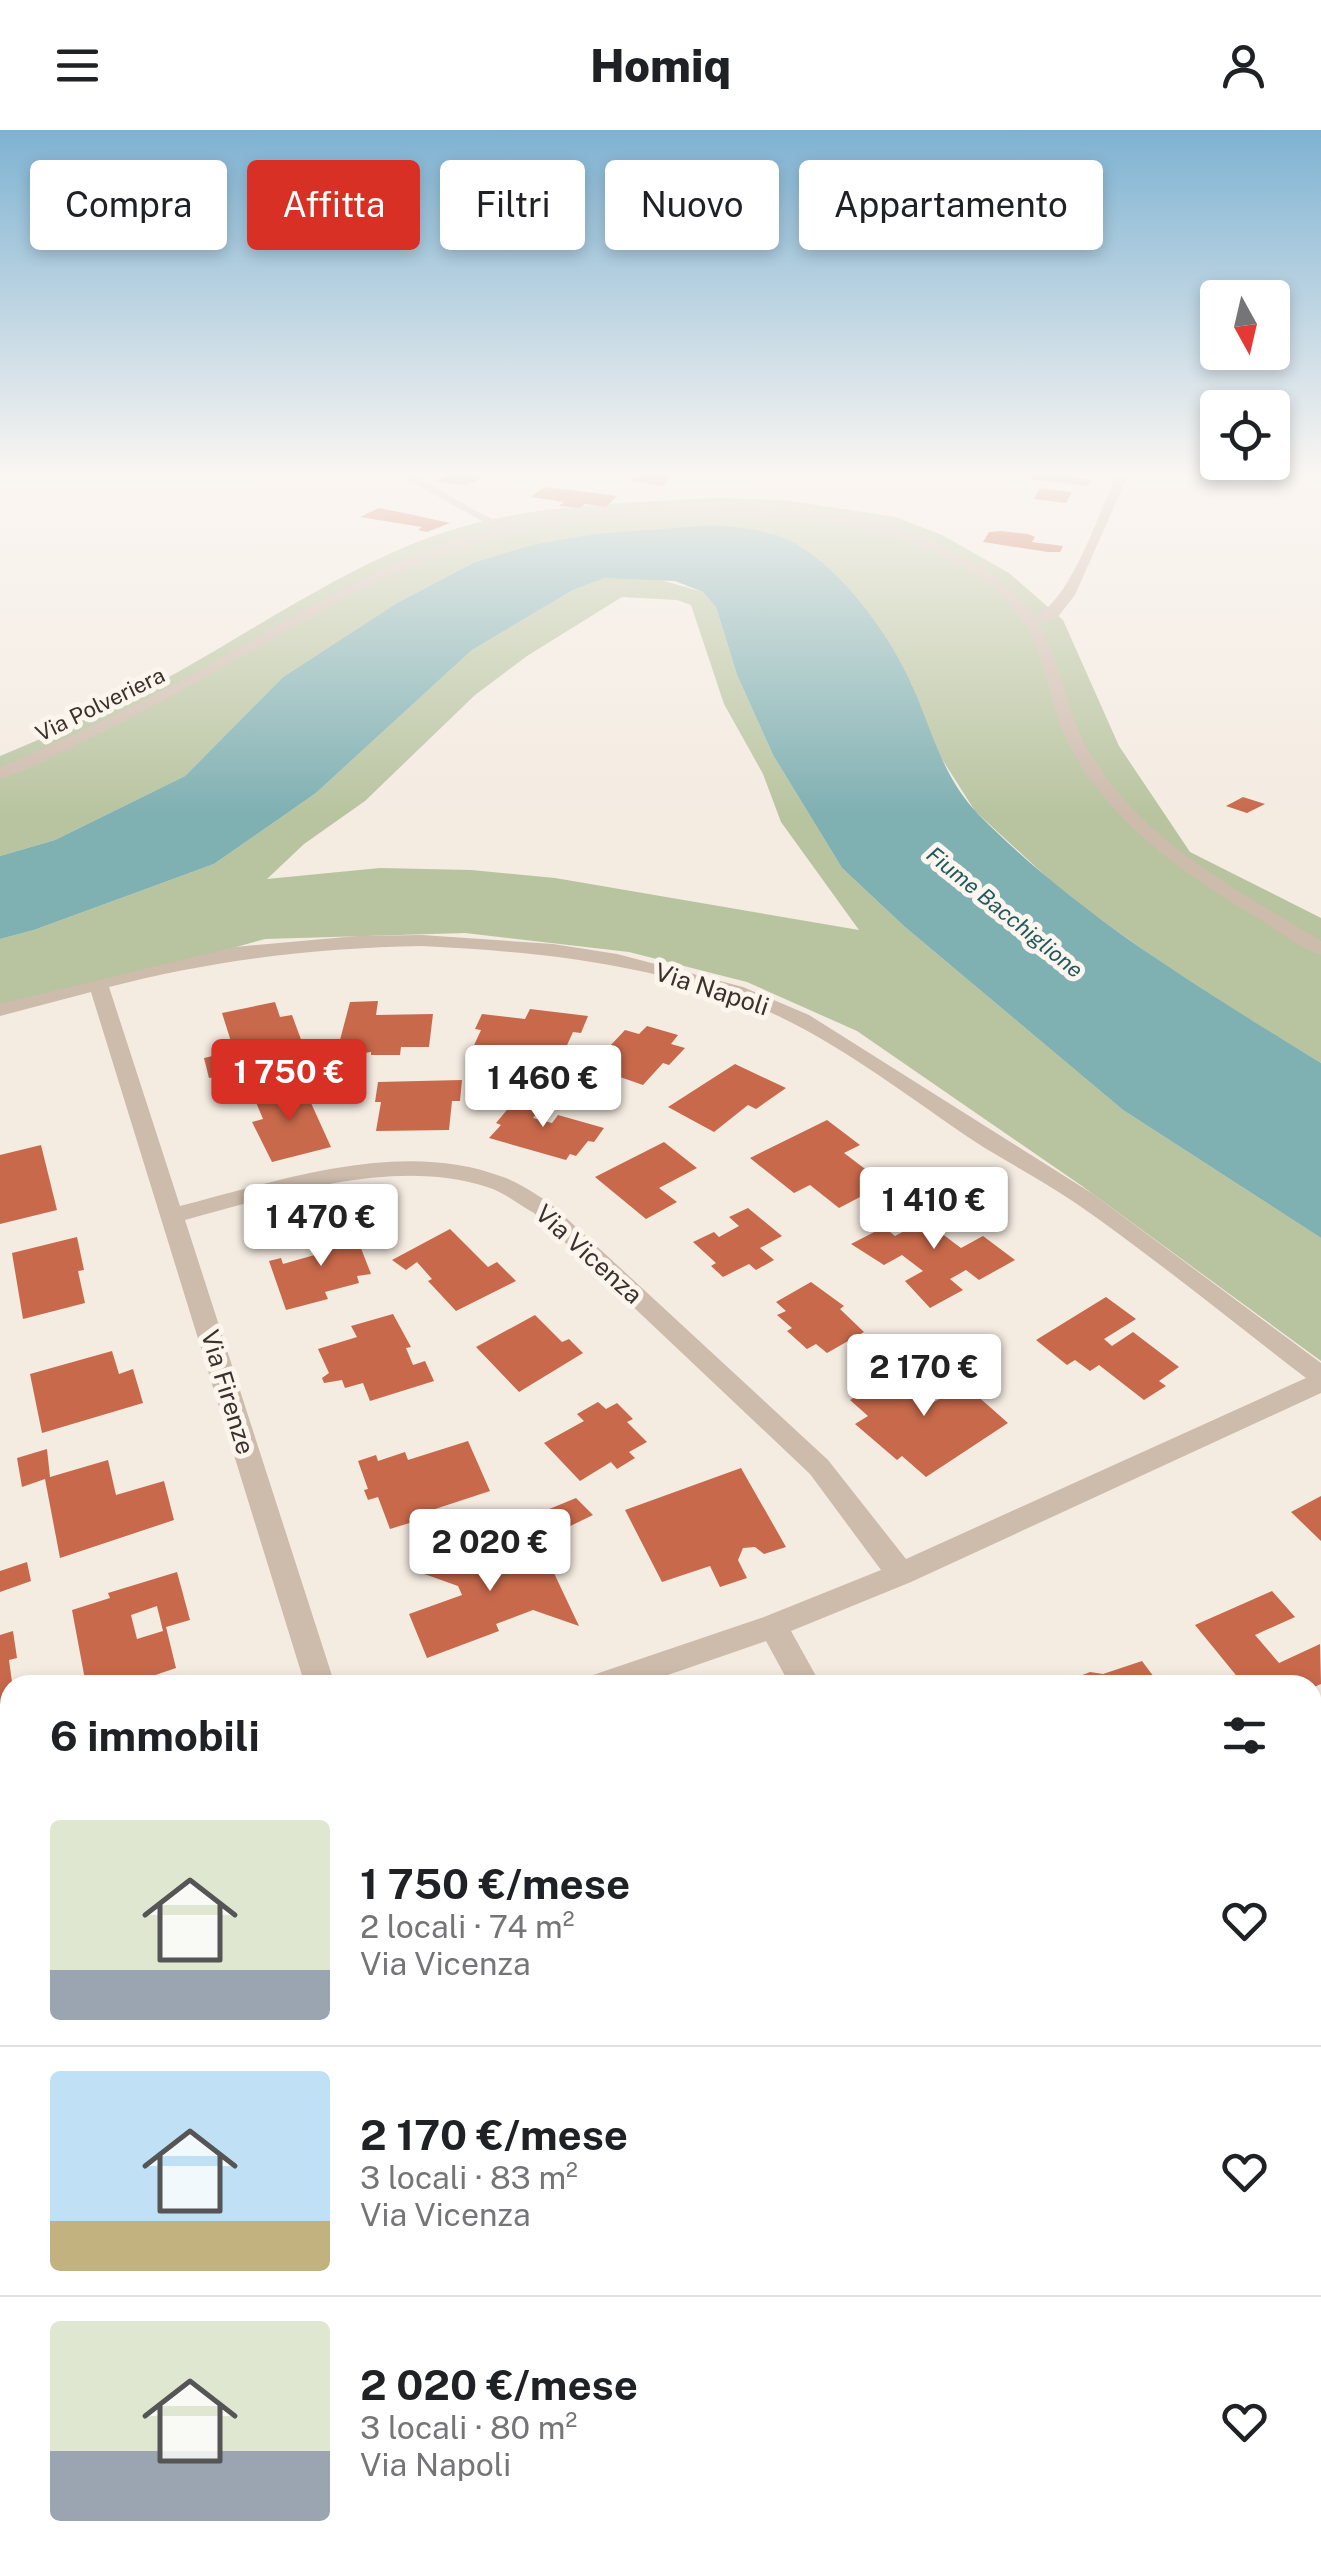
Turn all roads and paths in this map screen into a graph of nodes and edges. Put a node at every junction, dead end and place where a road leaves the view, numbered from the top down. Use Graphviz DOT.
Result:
graph roads {
  1 [pos="363,587"];
  2 [pos="997,587"];
  3 [pos="1072,587"];
  4 [pos="1032,621"];
  5 [pos="0,774"];
  6 [pos="1321,950"];
  7 [pos="99,986"];
  8 [pos="0,1010"];
  9 [pos="173,1216"];
  10 [pos="1321,1379"];
  11 [pos="901,1574"];
  12 [pos="774,1626"];
  13 [pos="317,1675"];
  14 [pos="630,1675"];
  15 [pos="801,1675"];
  1 -- 5 [label="street, Via Polveriera"];
  2 -- 4 [label="street, Via Polveriera"];
  3 -- 4 [label="street"];
  4 -- 6 [label="street"];
  7 -- 8 [label="street, Via Napoli"];
  7 -- 9 [label="street, Via Firenze"];
  7 -- 10 [label="street, Via Napoli"];
  9 -- 11 [label="street, Via Vicenza"];
  9 -- 13 [label="street, Via Firenze"];
  10 -- 11 [label="street, Via Napoli"];
  11 -- 12 [label="street, Via Napoli"];
  12 -- 14 [label="street, Via Napoli"];
  12 -- 15 [label="street"];
}
